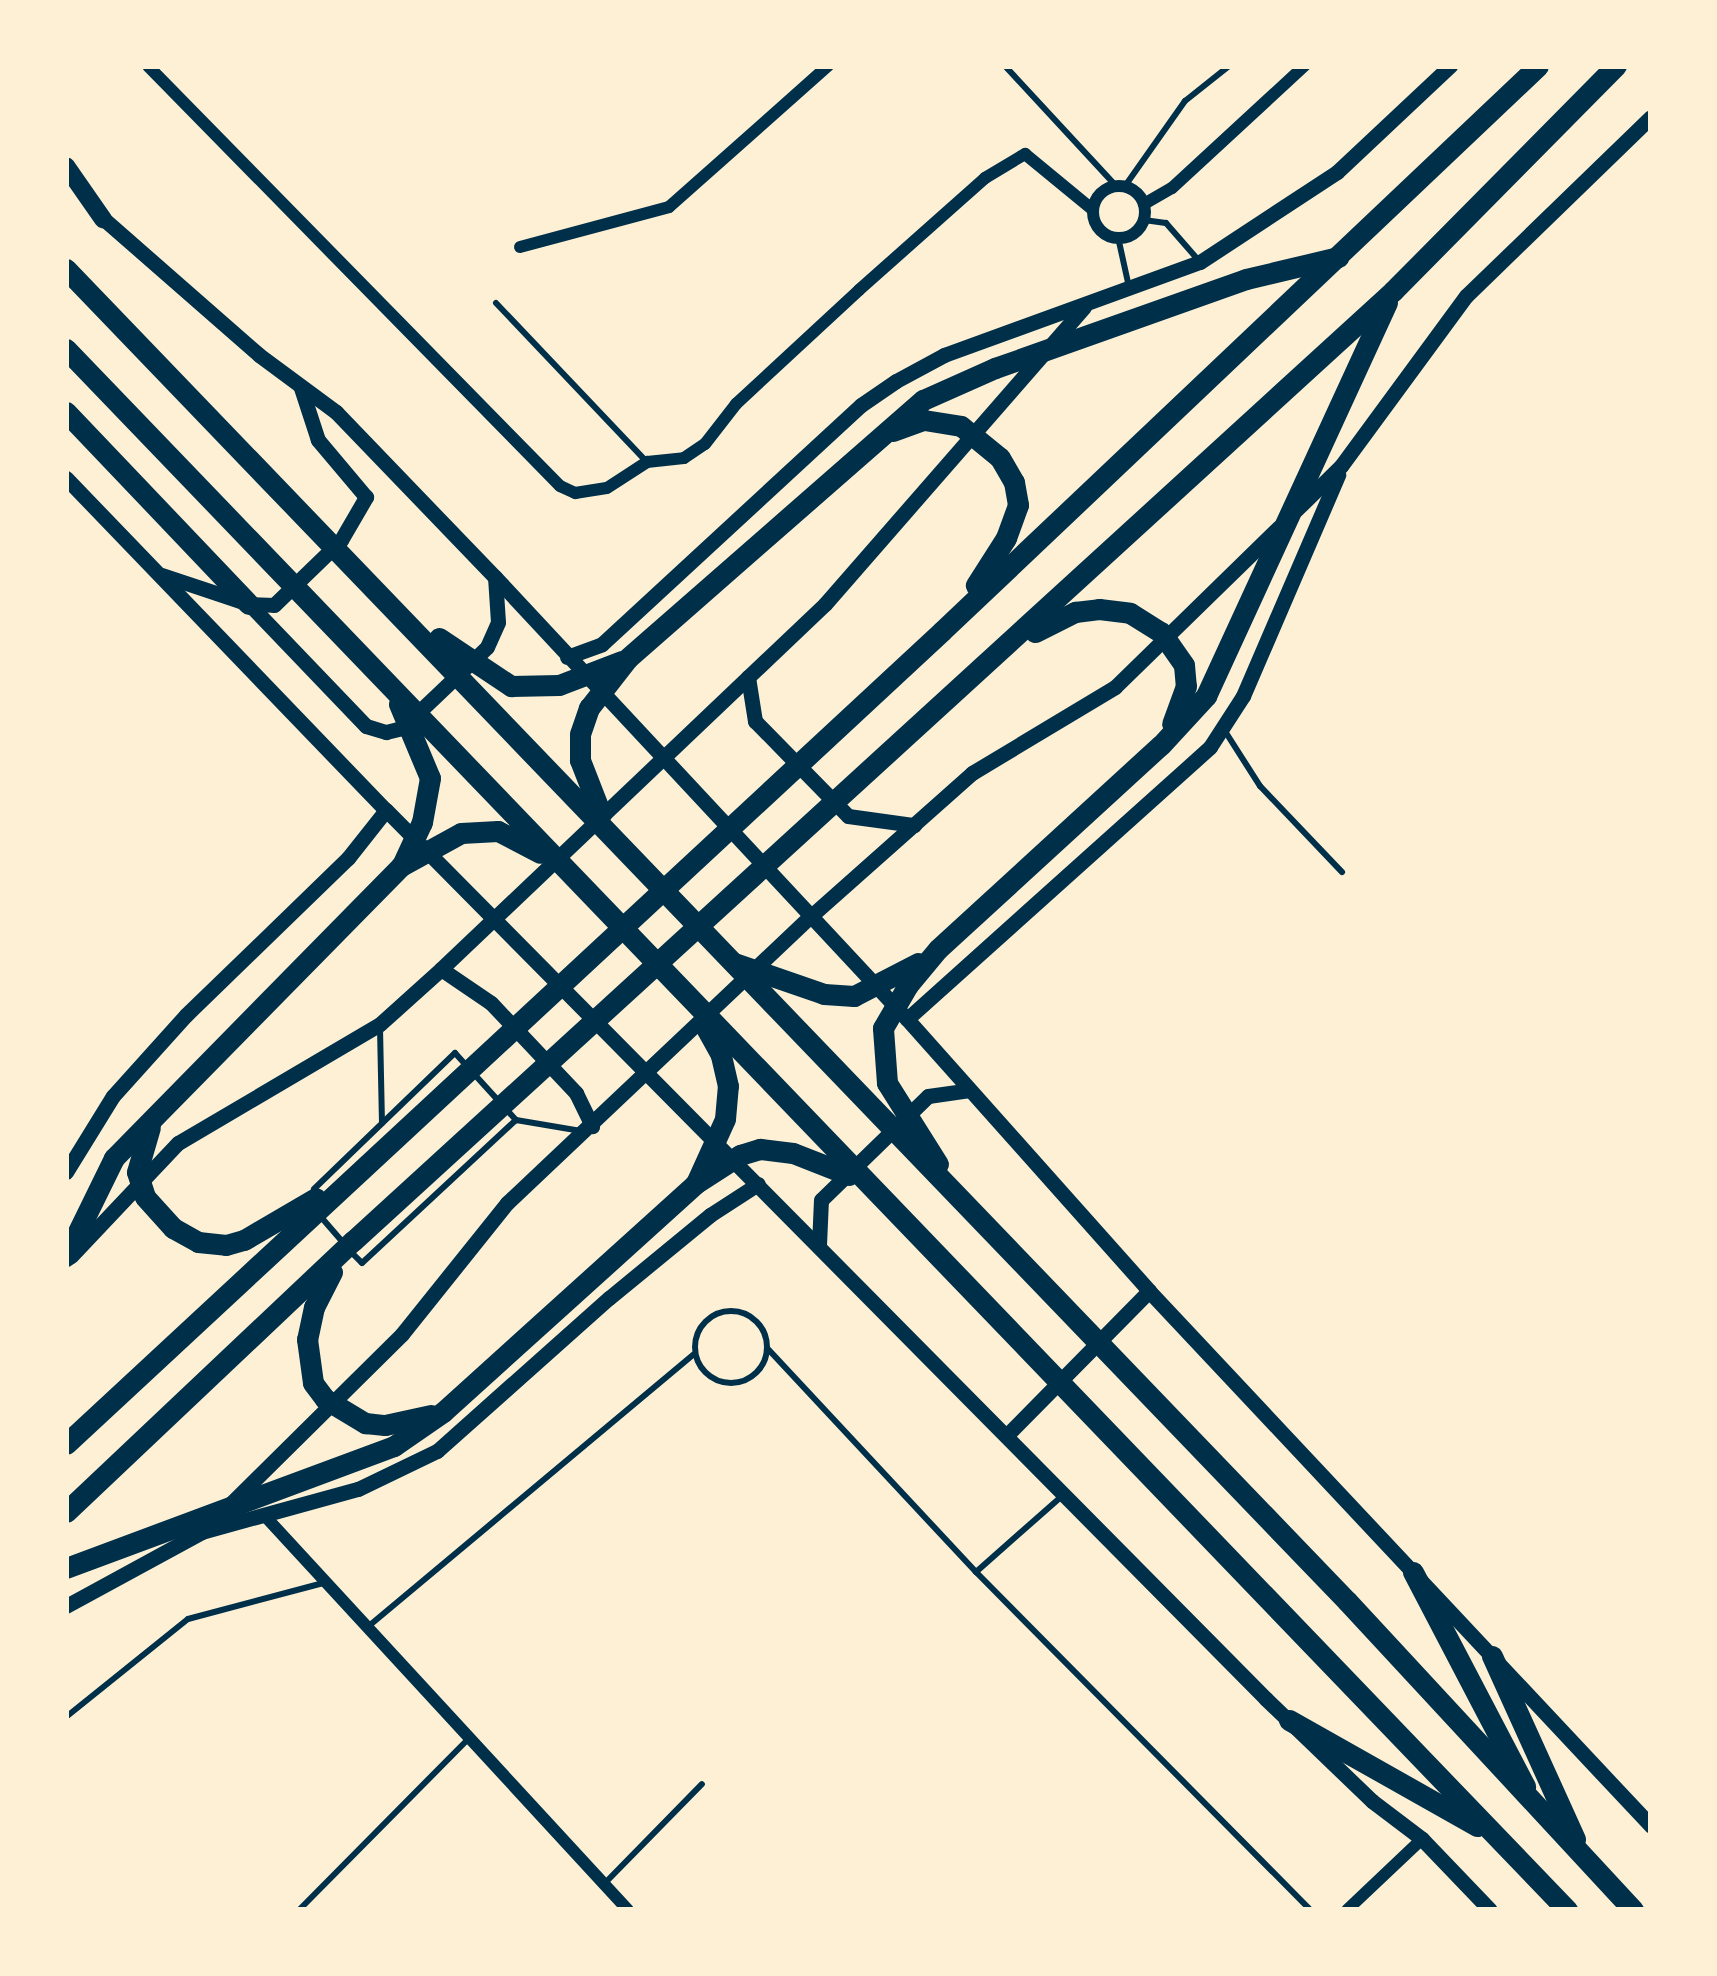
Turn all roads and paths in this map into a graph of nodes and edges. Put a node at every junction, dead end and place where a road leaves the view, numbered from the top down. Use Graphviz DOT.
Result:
graph roads {
  1 [pos="148,66"];
  2 [pos="828,66"];
  3 [pos="1005,66"];
  4 [pos="1228,66"];
  5 [pos="1280,66"];
  6 [pos="1304,66"];
  7 [pos="1450,66"];
  8 [pos="1538,66"];
  9 [pos="1616,66"];
  10 [pos="1287,82"];
  11 [pos="1651,117"];
  12 [pos="66,166"];
  13 [pos="66,182"];
  14 [pos="1120,186"];
  15 [pos="1144,204"];
  16 [pos="1094,210"];
  17 [pos="103,219"];
  18 [pos="1144,220"];
  19 [pos="1118,237"];
  20 [pos="520,247"];
  21 [pos="1338,256"];
  22 [pos="1200,262"];
  23 [pos="66,269"];
  24 [pos="1130,290"];
  25 [pos="1393,291"];
  26 [pos="496,303"];
  27 [pos="1084,307"];
  28 [pos="66,349"];
  29 [pos="300,385"];
  30 [pos="66,412"];
  31 [pos="881,435"];
  32 [pos="647,462"];
  33 [pos="1341,466"];
  34 [pos="66,478"];
  35 [pos="159,574"];
  36 [pos="495,577"];
  37 [pos="249,604"];
  38 [pos="398,609"];
  39 [pos="942,631"];
  40 [pos="567,657"];
  41 [pos="628,658"];
  42 [pos="981,670"];
  43 [pos="382,676"];
  44 [pos="748,677"];
  45 [pos="1222,728"];
  46 [pos="1161,745"];
  47 [pos="661,757"];
  48 [pos="386,810"];
  49 [pos="914,825"];
  50 [pos="621,846"];
  51 [pos="401,866"];
  52 [pos="1342,872"];
  53 [pos="576,879"];
  54 [pos="812,916"];
  55 [pos="494,918"];
  56 [pos="938,950"];
  57 [pos="726,960"];
  58 [pos="441,969"];
  59 [pos="688,997"];
  60 [pos="907,1018"];
  61 [pos="380,1024"];
  62 [pos="647,1074"];
  63 [pos="970,1090"];
  64 [pos="155,1114"];
  65 [pos="516,1120"];
  66 [pos="382,1124"];
  67 [pos="589,1129"];
  68 [pos="66,1172"];
  69 [pos="358,1173"];
  70 [pos="864,1182"];
  71 [pos="695,1184"];
  72 [pos="758,1184"];
  73 [pos="963,1204"];
  74 [pos="353,1241"];
  75 [pos="819,1245"];
  76 [pos="66,1258"];
  77 [pos="1149,1291"];
  78 [pos="768,1349"];
  79 [pos="694,1354"];
  80 [pos="443,1412"];
  81 [pos="1008,1434"];
  82 [pos="66,1444"];
  83 [pos="1066,1492"];
  84 [pos="66,1512"];
  85 [pos="263,1515"];
  86 [pos="202,1532"];
  87 [pos="66,1568"];
  88 [pos="976,1572"];
  89 [pos="1413,1572"];
  90 [pos="325,1582"];
  91 [pos="66,1606"];
  92 [pos="367,1628"];
  93 [pos="1492,1656"];
  94 [pos="66,1718"];
  95 [pos="1288,1720"];
  96 [pos="469,1738"];
  97 [pos="703,1784"];
  98 [pos="1536,1808"];
  99 [pos="1651,1826"];
  100 [pos="1498,1838"];
  101 [pos="1422,1839"];
  102 [pos="1582,1856"];
  103 [pos="604,1884"];
  104 [pos="299,1910"];
  105 [pos="628,1910"];
  106 [pos="1310,1910"];
  107 [pos="1347,1910"];
  108 [pos="1490,1910"];
  109 [pos="1567,1910"];
  110 [pos="1633,1910"];
  1 -- 32 [label="street"];
  2 -- 20 [label="street"];
  3 -- 14 [label="lane"];
  4 -- 14 [label="lane"];
  5 -- 10 [label="lane"];
  6 -- 10 [label="street"];
  7 -- 22 [label="street"];
  8 -- 21 [label="highway"];
  9 -- 25 [label="highway"];
  10 -- 15 [label="street"];
  11 -- 33 [label="street"];
  12 -- 17 [label="main road"];
  13 -- 17 [label="street"];
  14 -- 15 [label="street"];
  14 -- 16 [label="street"];
  15 -- 18 [label="street"];
  16 -- 19 [label="street"];
  16 -- 32 [label="street"];
  17 -- 29 [label="street"];
  18 -- 19 [label="street"];
  18 -- 22 [label="lane"];
  19 -- 24 [label="lane"];
  21 -- 31 [label="highway"];
  21 -- 39 [label="highway"];
  22 -- 24 [label="street"];
  23 -- 38 [label="highway"];
  24 -- 27 [label="street"];
  25 -- 42 [label="highway"];
  25 -- 46 [label="highway"];
  26 -- 32 [label="lane"];
  27 -- 40 [label="street"];
  27 -- 44 [label="street"];
  28 -- 43 [label="highway"];
  29 -- 36 [label="street"];
  29 -- 37 [label="street"];
  30 -- 37 [label="highway"];
  31 -- 39 [label="highway"];
  31 -- 41 [label="highway"];
  33 -- 45 [label="street"];
  33 -- 49 [label="street"];
  34 -- 35 [label="street"];
  35 -- 37 [label="street"];
  35 -- 48 [label="street"];
  36 -- 37 [label="street"];
  36 -- 40 [label="street"];
  38 -- 41 [label="highway"];
  38 -- 50 [label="highway"];
  39 -- 69 [label="highway"];
  40 -- 47 [label="street"];
  41 -- 50 [label="highway"];
  42 -- 46 [label="highway"];
  42 -- 74 [label="highway"];
  43 -- 51 [label="highway"];
  43 -- 53 [label="highway"];
  44 -- 47 [label="street"];
  44 -- 49 [label="street"];
  45 -- 52 [label="lane"];
  45 -- 60 [label="street"];
  46 -- 56 [label="highway"];
  47 -- 54 [label="street"];
  47 -- 55 [label="street"];
  48 -- 55 [label="street"];
  48 -- 68 [label="street"];
  49 -- 54 [label="street"];
  50 -- 57 [label="highway"];
  51 -- 53 [label="highway"];
  51 -- 64 [label="highway"];
  53 -- 59 [label="highway"];
  54 -- 60 [label="street"];
  54 -- 62 [label="street"];
  55 -- 58 [label="street"];
  55 -- 62 [label="street"];
  56 -- 57 [label="highway"];
  56 -- 73 [label="highway"];
  57 -- 73 [label="highway"];
  58 -- 61 [label="street"];
  58 -- 67 [label="street"];
  59 -- 70 [label="highway"];
  59 -- 71 [label="highway"];
  60 -- 63 [label="street"];
  61 -- 66 [label="lane"];
  61 -- 76 [label="street"];
  62 -- 67 [label="street"];
  62 -- 72 [label="street"];
  63 -- 75 [label="street"];
  63 -- 77 [label="street"];
  64 -- 69 [label="highway"];
  64 -- 76 [label="highway"];
  65 -- 66 [label="lane"];
  65 -- 66 [label="lane"];
  65 -- 67 [label="lane"];
  67 -- 86 [label="street"];
  69 -- 82 [label="highway"];
  70 -- 71 [label="highway"];
  70 -- 100 [label="highway"];
  71 -- 80 [label="highway"];
  72 -- 75 [label="street"];
  72 -- 85 [label="street"];
  73 -- 98 [label="highway"];
  74 -- 80 [label="highway"];
  74 -- 84 [label="highway"];
  75 -- 81 [label="street"];
  77 -- 81 [label="street"];
  77 -- 89 [label="street"];
  78 -- 79 [label="lane"];
  78 -- 79 [label="lane"];
  78 -- 88 [label="lane"];
  79 -- 92 [label="lane"];
  80 -- 87 [label="highway"];
  81 -- 83 [label="street"];
  83 -- 88 [label="lane"];
  83 -- 95 [label="street"];
  85 -- 86 [label="street"];
  85 -- 90 [label="street"];
  86 -- 91 [label="street"];
  88 -- 106 [label="lane"];
  89 -- 93 [label="street"];
  89 -- 98 [label="highway"];
  90 -- 92 [label="street"];
  90 -- 94 [label="lane"];
  92 -- 96 [label="street"];
  93 -- 99 [label="street"];
  93 -- 102 [label="highway"];
  95 -- 100 [label="highway"];
  95 -- 101 [label="street"];
  96 -- 103 [label="street"];
  96 -- 104 [label="lane"];
  97 -- 103 [label="lane"];
  98 -- 102 [label="highway"];
  100 -- 109 [label="highway"];
  101 -- 107 [label="street"];
  101 -- 108 [label="street"];
  102 -- 110 [label="highway"];
  103 -- 105 [label="street"];
}
